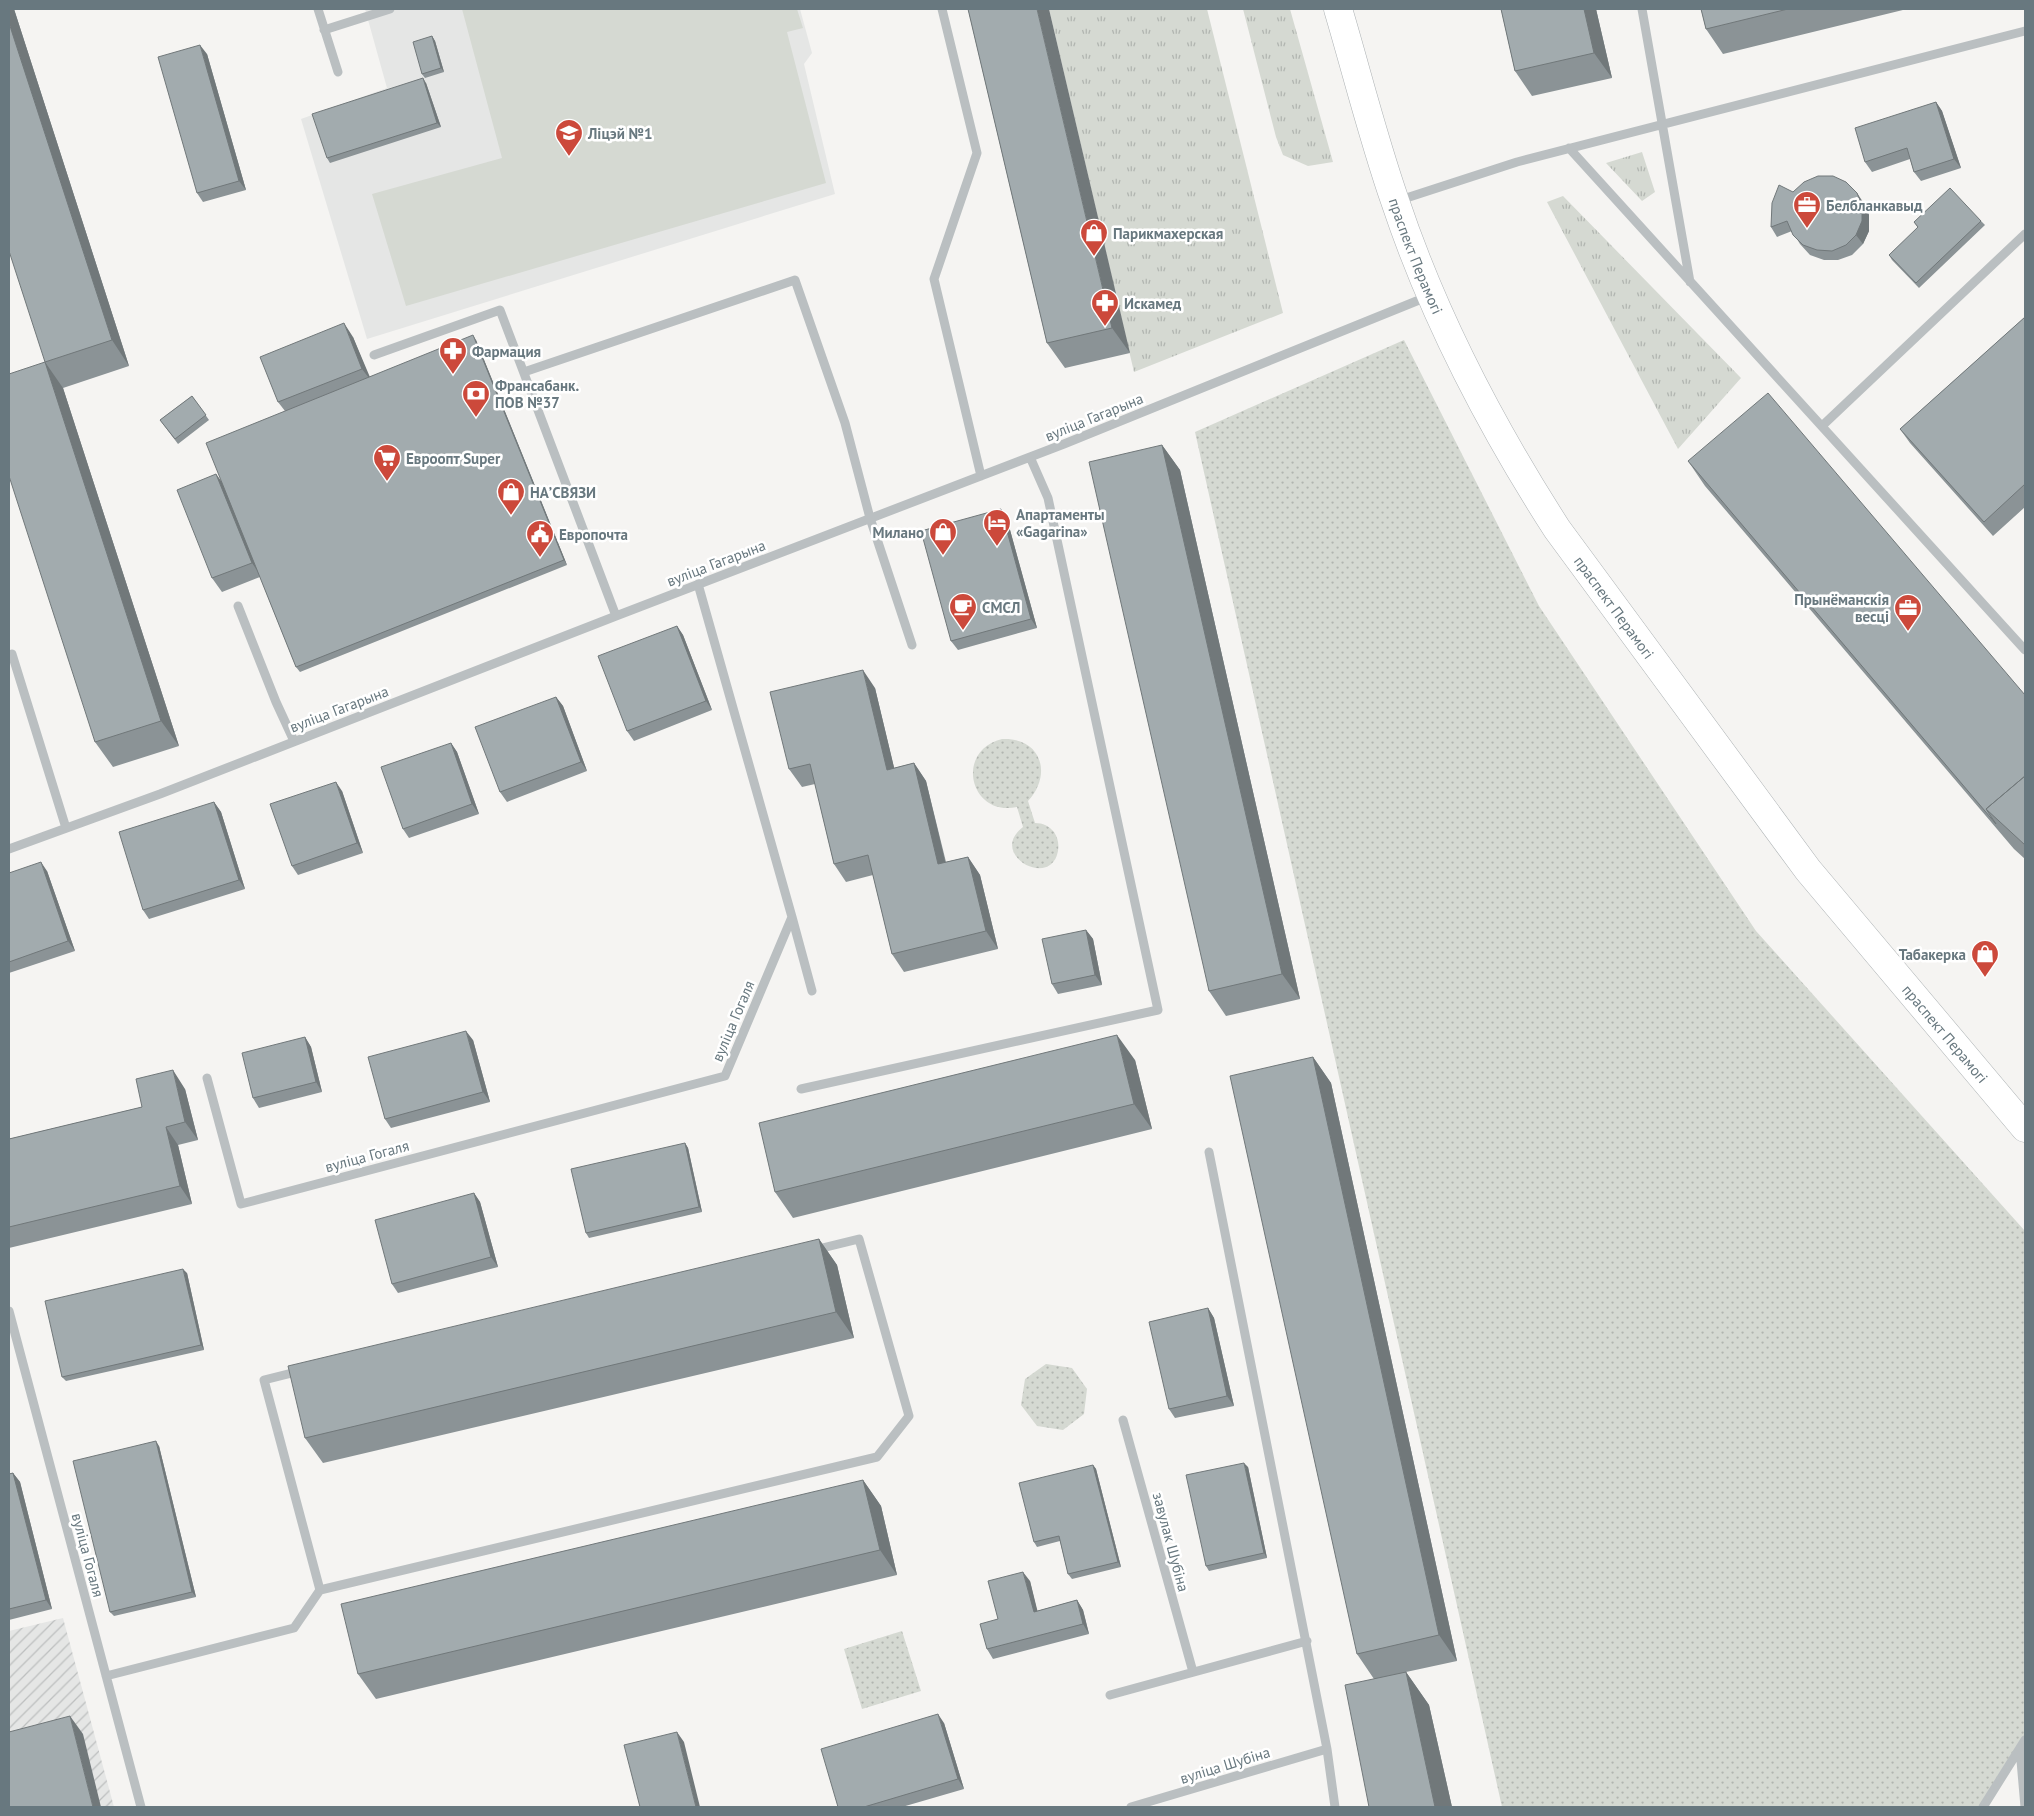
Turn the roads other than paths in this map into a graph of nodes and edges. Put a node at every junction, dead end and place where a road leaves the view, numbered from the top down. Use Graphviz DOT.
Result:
graph roads {
  1 [pos="318,9"];
  2 [pos="390,9"];
  3 [pos="942,9"];
  4 [pos="1338,9"];
  5 [pos="1642,9"];
  6 [pos="324,30"];
  7 [pos="2025,30"];
  8 [pos="338,72"];
  9 [pos="1663,125"];
  10 [pos="1569,148"];
  11 [pos="1395,202"];
  12 [pos="2025,234"];
  13 [pos="1690,282"];
  14 [pos="1431,295"];
  15 [pos="374,355"];
  16 [pos="524,372"];
  17 [pos="1822,426"];
  18 [pos="1030,457"];
  19 [pos="981,476"];
  20 [pos="870,518"];
  21 [pos="698,584"];
  22 [pos="238,606"];
  23 [pos="616,616"];
  24 [pos="9,644"];
  25 [pos="912,645"];
  26 [pos="2025,650"];
  27 [pos="10,654"];
  28 [pos="294,741"];
  29 [pos="66,828"];
  30 [pos="9,849"];
  31 [pos="792,917"];
  32 [pos="812,991"];
  33 [pos="207,1078"];
  34 [pos="801,1088"];
  35 [pos="2025,1128"];
  36 [pos="1209,1152"];
  37 [pos="802,1253"];
  38 [pos="9,1310"];
  39 [pos="312,1369"];
  40 [pos="1123,1420"];
  41 [pos="320,1590"];
  42 [pos="1307,1641"];
  43 [pos="1193,1672"];
  44 [pos="106,1676"];
  45 [pos="1110,1695"];
  46 [pos="2025,1740"];
  47 [pos="1327,1749"];
  48 [pos="2020,1749"];
  49 [pos="141,1807"];
  50 [pos="1132,1807"];
  51 [pos="1335,1807"];
  52 [pos="1983,1807"];
  53 [pos="2025,1807"];
  1 -- 6 [label="street"];
  2 -- 6 [label="street"];
  3 -- 19 [label="street"];
  4 -- 11 [label="main road, праспект Перамогі"];
  5 -- 9 [label="street"];
  6 -- 8 [label="street"];
  7 -- 9 [label="street"];
  9 -- 10 [label="street"];
  9 -- 13 [label="street"];
  10 -- 11 [label="street"];
  10 -- 13 [label="street"];
  11 -- 14 [label="main road, праспект Перамогі"];
  12 -- 17 [label="street"];
  13 -- 17 [label="street"];
  14 -- 18 [label="street, вуліца Гагарына"];
  14 -- 35 [label="main road, праспект Перамогі"];
  15 -- 16 [label="street"];
  16 -- 20 [label="street"];
  16 -- 23 [label="street"];
  17 -- 26 [label="street"];
  18 -- 19 [label="street, вуліца Гагарына"];
  18 -- 34 [label="street"];
  19 -- 20 [label="street, вуліца Гагарына"];
  20 -- 21 [label="street, вуліца Гагарына"];
  20 -- 25 [label="street"];
  21 -- 23 [label="street, вуліца Гагарына"];
  21 -- 31 [label="street"];
  22 -- 28 [label="street"];
  23 -- 28 [label="street, вуліца Гагарына"];
  24 -- 27 [label="street"];
  27 -- 29 [label="street"];
  28 -- 29 [label="street, вуліца Гагарына"];
  29 -- 30 [label="street, вуліца Гагарына"];
  31 -- 32 [label="street"];
  31 -- 33 [label="street, вуліца Гогаля"];
  36 -- 42 [label="street"];
  37 -- 41 [label="street"];
  38 -- 44 [label="street, вуліца Гогаля"];
  39 -- 41 [label="street"];
  40 -- 43 [label="street, завулак Шубіна"];
  41 -- 44 [label="street"];
  42 -- 43 [label="street"];
  42 -- 47 [label="street"];
  43 -- 45 [label="street"];
  44 -- 49 [label="street, вуліца Гогаля"];
  46 -- 48 [label="street"];
  47 -- 50 [label="street, вуліца Шубіна"];
  47 -- 51 [label="street"];
  48 -- 52 [label="street"];
  48 -- 53 [label="street"];
}
